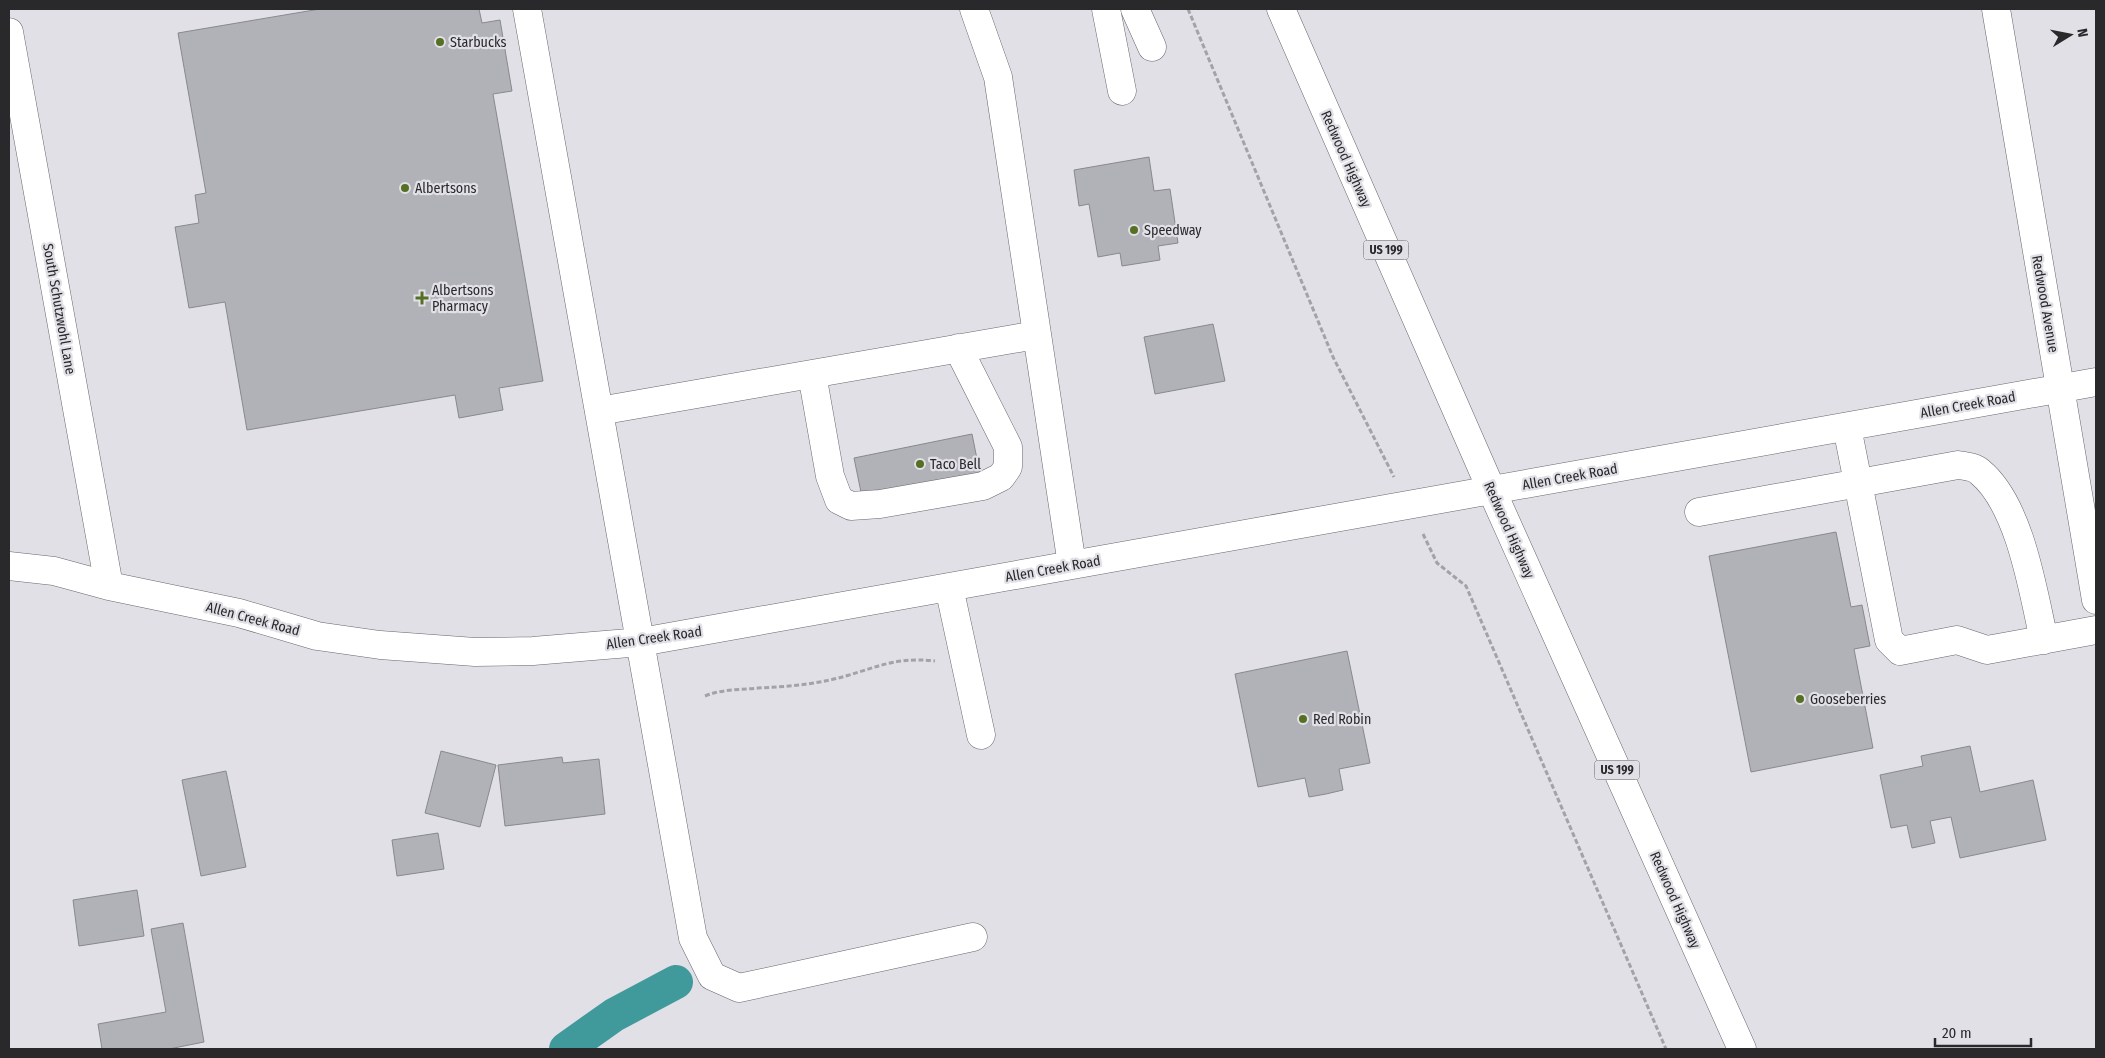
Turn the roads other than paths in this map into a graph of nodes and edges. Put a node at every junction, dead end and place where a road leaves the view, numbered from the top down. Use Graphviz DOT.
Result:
graph roads {
  1 [pos="527,9"];
  2 [pos="974,9"];
  3 [pos="1106,9"];
  4 [pos="1135,9"];
  5 [pos="1281,9"];
  6 [pos="1996,9"];
  7 [pos="9,32"];
  8 [pos="1152,47"];
  9 [pos="12,60"];
  10 [pos="1122,91"];
  11 [pos="1036,335"];
  12 [pos="958,348"];
  13 [pos="812,374"];
  14 [pos="2096,382"];
  15 [pos="2060,389"];
  16 [pos="599,410"];
  17 [pos="1847,427"];
  18 [pos="1858,483"];
  19 [pos="1492,491"];
  20 [pos="1699,512"];
  21 [pos="1072,565"];
  22 [pos="9,566"];
  23 [pos="109,586"];
  24 [pos="949,587"];
  25 [pos="2096,600"];
  26 [pos="2096,630"];
  27 [pos="2044,640"];
  28 [pos="641,642"];
  29 [pos="981,735"];
  30 [pos="974,937"];
  31 [pos="1742,1049"];
  1 -- 16 [label="main road"];
  2 -- 11 [label="main road"];
  3 -- 10 [label="main road"];
  4 -- 8 [label="main road"];
  5 -- 19 [label="main road, Redwood Highway / US 199"];
  6 -- 15 [label="main road, Redwood Avenue"];
  7 -- 9 [label="main road, South Schutzwohl Lane"];
  9 -- 23 [label="main road, South Schutzwohl Lane"];
  11 -- 12 [label="main road"];
  11 -- 21 [label="main road"];
  12 -- 13 [label="main road"];
  12 -- 13 [label="main road"];
  13 -- 16 [label="main road"];
  14 -- 15 [label="main road, Allen Creek Road"];
  15 -- 17 [label="main road, Allen Creek Road"];
  15 -- 25 [label="main road, Redwood Avenue"];
  16 -- 28 [label="main road"];
  17 -- 18 [label="main road"];
  17 -- 19 [label="main road, Allen Creek Road"];
  18 -- 20 [label="main road"];
  18 -- 27 [label="main road"];
  18 -- 27 [label="main road"];
  19 -- 21 [label="main road, Allen Creek Road"];
  19 -- 31 [label="main road, Redwood Highway / US 199"];
  21 -- 24 [label="main road, Allen Creek Road"];
  22 -- 23 [label="main road, Allen Creek Road"];
  23 -- 28 [label="main road, Allen Creek Road"];
  24 -- 28 [label="main road, Allen Creek Road"];
  24 -- 29 [label="main road"];
  26 -- 27 [label="main road"];
  28 -- 30 [label="main road"];
}
